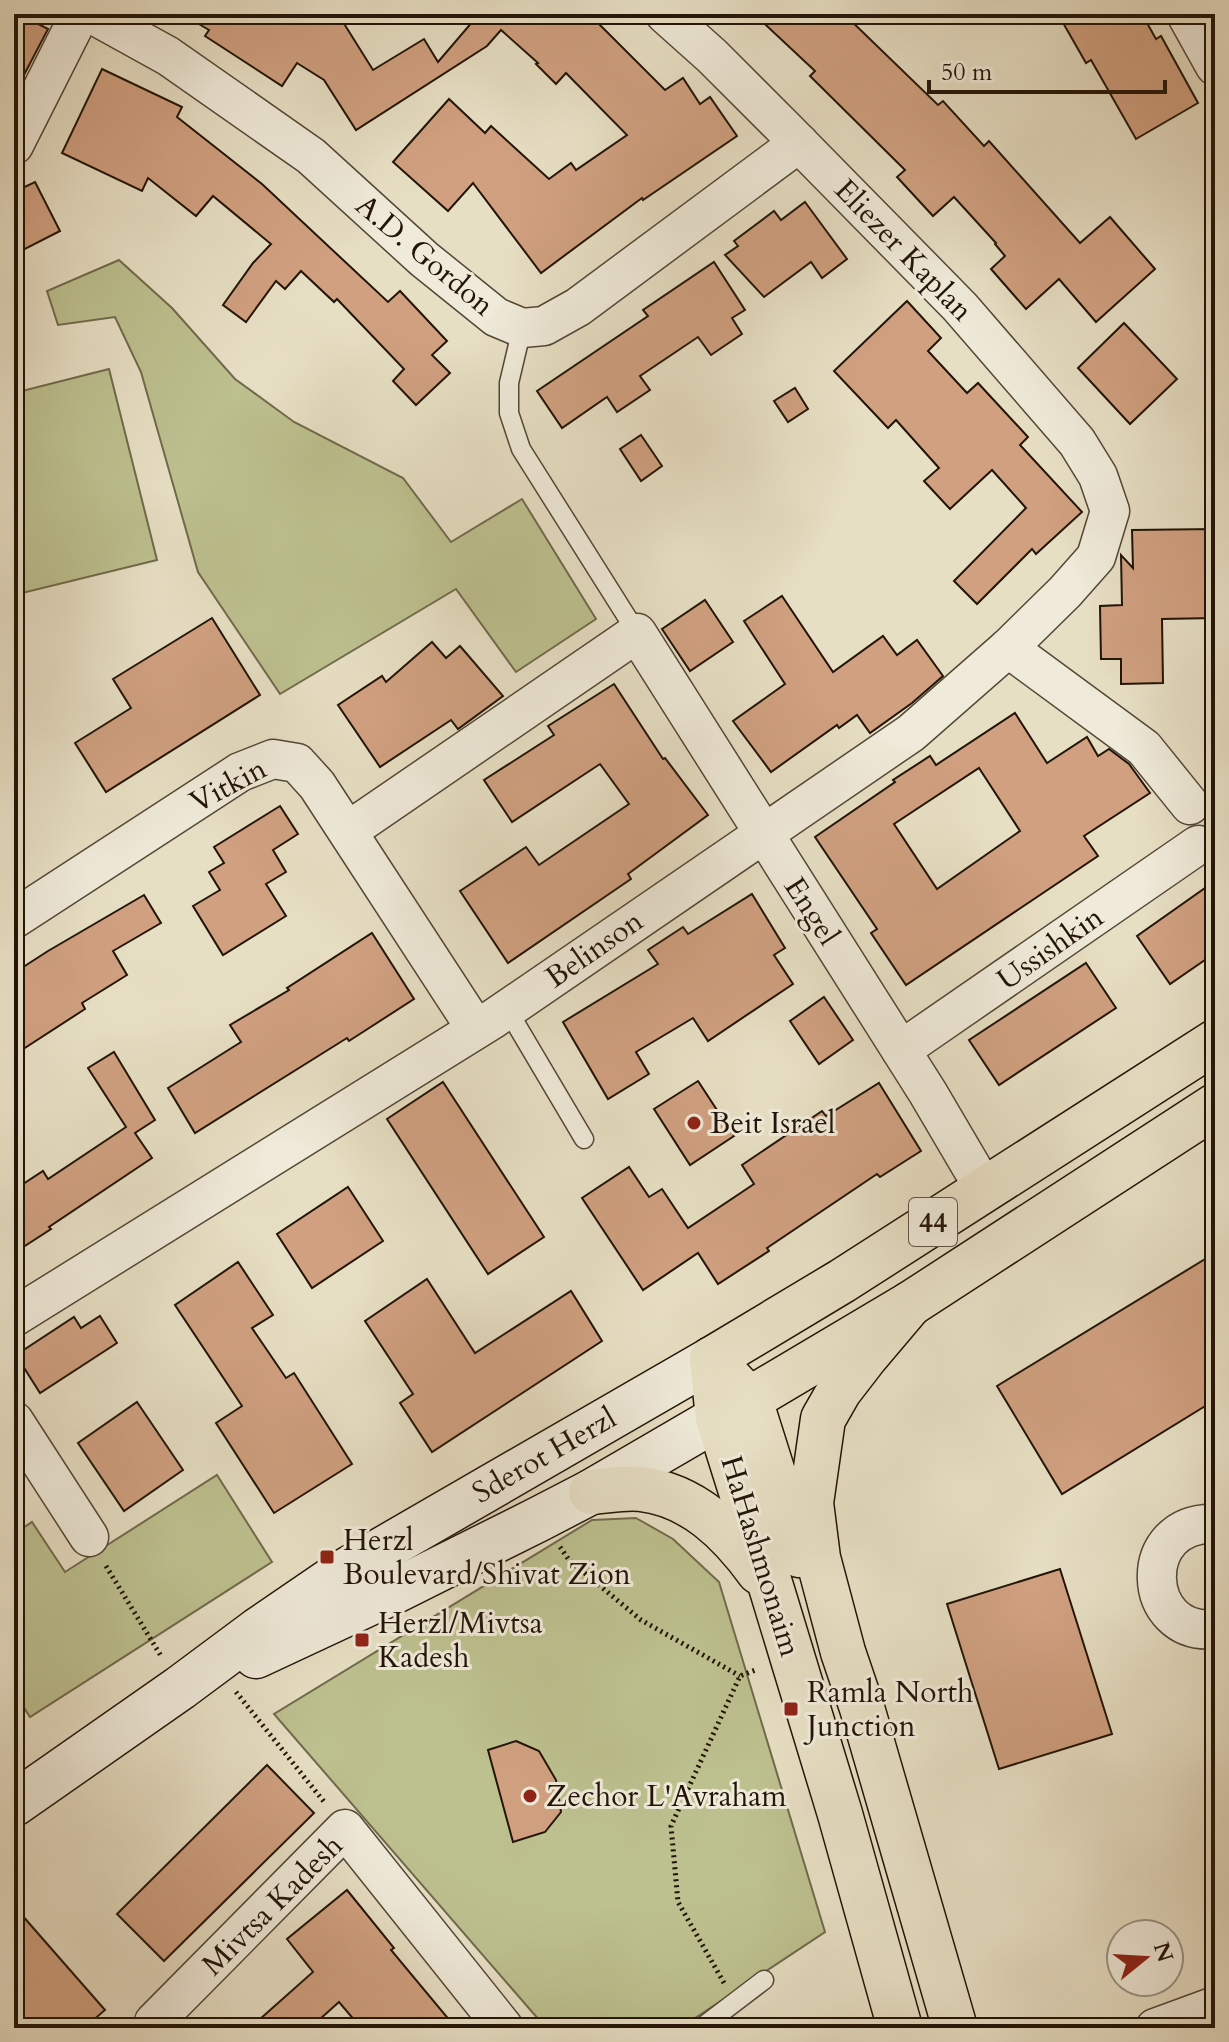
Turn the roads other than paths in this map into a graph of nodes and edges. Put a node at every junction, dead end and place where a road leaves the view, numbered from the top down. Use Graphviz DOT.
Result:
graph roads {
  1 [pos="80,14"];
  2 [pos="92,14"];
  3 [pos="665,14"];
  4 [pos="1186,14"];
  5 [pos="1215,66"];
  6 [pos="799,143"];
  7 [pos="14,145"];
  8 [pos="522,328"];
  9 [pos="1110,511"];
  10 [pos="637,633"];
  11 [pos="1008,648"];
  12 [pos="1190,805"];
  13 [pos="348,831"];
  14 [pos="762,833"];
  15 [pos="1198,845"];
  16 [pos="14,919"];
  17 [pos="491,1019"];
  18 [pos="1215,1042"];
  19 [pos="901,1050"];
  20 [pos="1215,1106"];
  21 [pos="584,1139"];
  22 [pos="985,1190"];
  23 [pos="910,1304"];
  24 [pos="14,1317"];
  25 [pos="712,1359"];
  26 [pos="734,1409"];
  27 [pos="14,1421"];
  28 [pos="591,1492"];
  29 [pos="1215,1524"];
  30 [pos="89,1537"];
  31 [pos="772,1590"];
  32 [pos="1215,1629"];
  33 [pos="843,1652"];
  34 [pos="180,1688"];
  35 [pos="14,1804"];
  36 [pos="932,1949"];
  37 [pos="764,1980"];
  38 [pos="1215,2006"];
  39 [pos="155,2025"];
  40 [pos="504,2028"];
  41 [pos="701,2028"];
  42 [pos="900,2028"];
  43 [pos="955,2028"];
  44 [pos="969,2028"];
  45 [pos="1155,2028"];
  1 -- 7 [label="street"];
  2 -- 8 [label="street, A.D. Gordon"];
  3 -- 6 [label="street, Eliezer Kaplan"];
  4 -- 5 [label="street"];
  6 -- 8 [label="street, A.D. Gordon"];
  6 -- 9 [label="street, Eliezer Kaplan"];
  8 -- 10 [label="lane, Engel"];
  9 -- 11 [label="street, Belinson"];
  10 -- 13 [label="street"];
  10 -- 14 [label="street, Engel"];
  11 -- 12 [label="street"];
  11 -- 14 [label="street, Belinson"];
  13 -- 16 [label="street, Vitkin"];
  13 -- 17 [label="street, Vitkin"];
  14 -- 17 [label="street, Belinson"];
  14 -- 19 [label="street, Engel"];
  15 -- 19 [label="street, Ussishkin"];
  17 -- 21 [label="lane"];
  17 -- 24 [label="street, Belinson"];
  18 -- 22 [label="highway, 44"];
  19 -- 22 [label="street, Engel"];
  20 -- 23 [label="highway, 44"];
  22 -- 25 [label="highway, 44"];
  23 -- 26 [label="highway, 44"];
  23 -- 33 [label="highway, 44"];
  25 -- 26 [label="highway, HaHashmonaim"];
  25 -- 34 [label="main road, Sderot Herzl"];
  26 -- 28 [label="main road, Sderot Herzl"];
  26 -- 31 [label="highway, HaHashmonaim"];
  26 -- 33 [label="highway"];
  27 -- 30 [label="street"];
  28 -- 31 [label="highway"];
  28 -- 34 [label="main road, Sderot Herzl"];
  29 -- 32 [label="street"];
  31 -- 42 [label="highway, HaHashmonaim"];
  33 -- 36 [label="highway, HaHashmonaim / 44"];
  34 -- 35 [label="main road, Sderot Herzl"];
  36 -- 43 [label="highway, HaHashmonaim / 44"];
  36 -- 44 [label="highway"];
  37 -- 41 [label="lane"];
  38 -- 45 [label="street"];
  39 -- 40 [label="street, Mivtsa Kadesh"];
}
